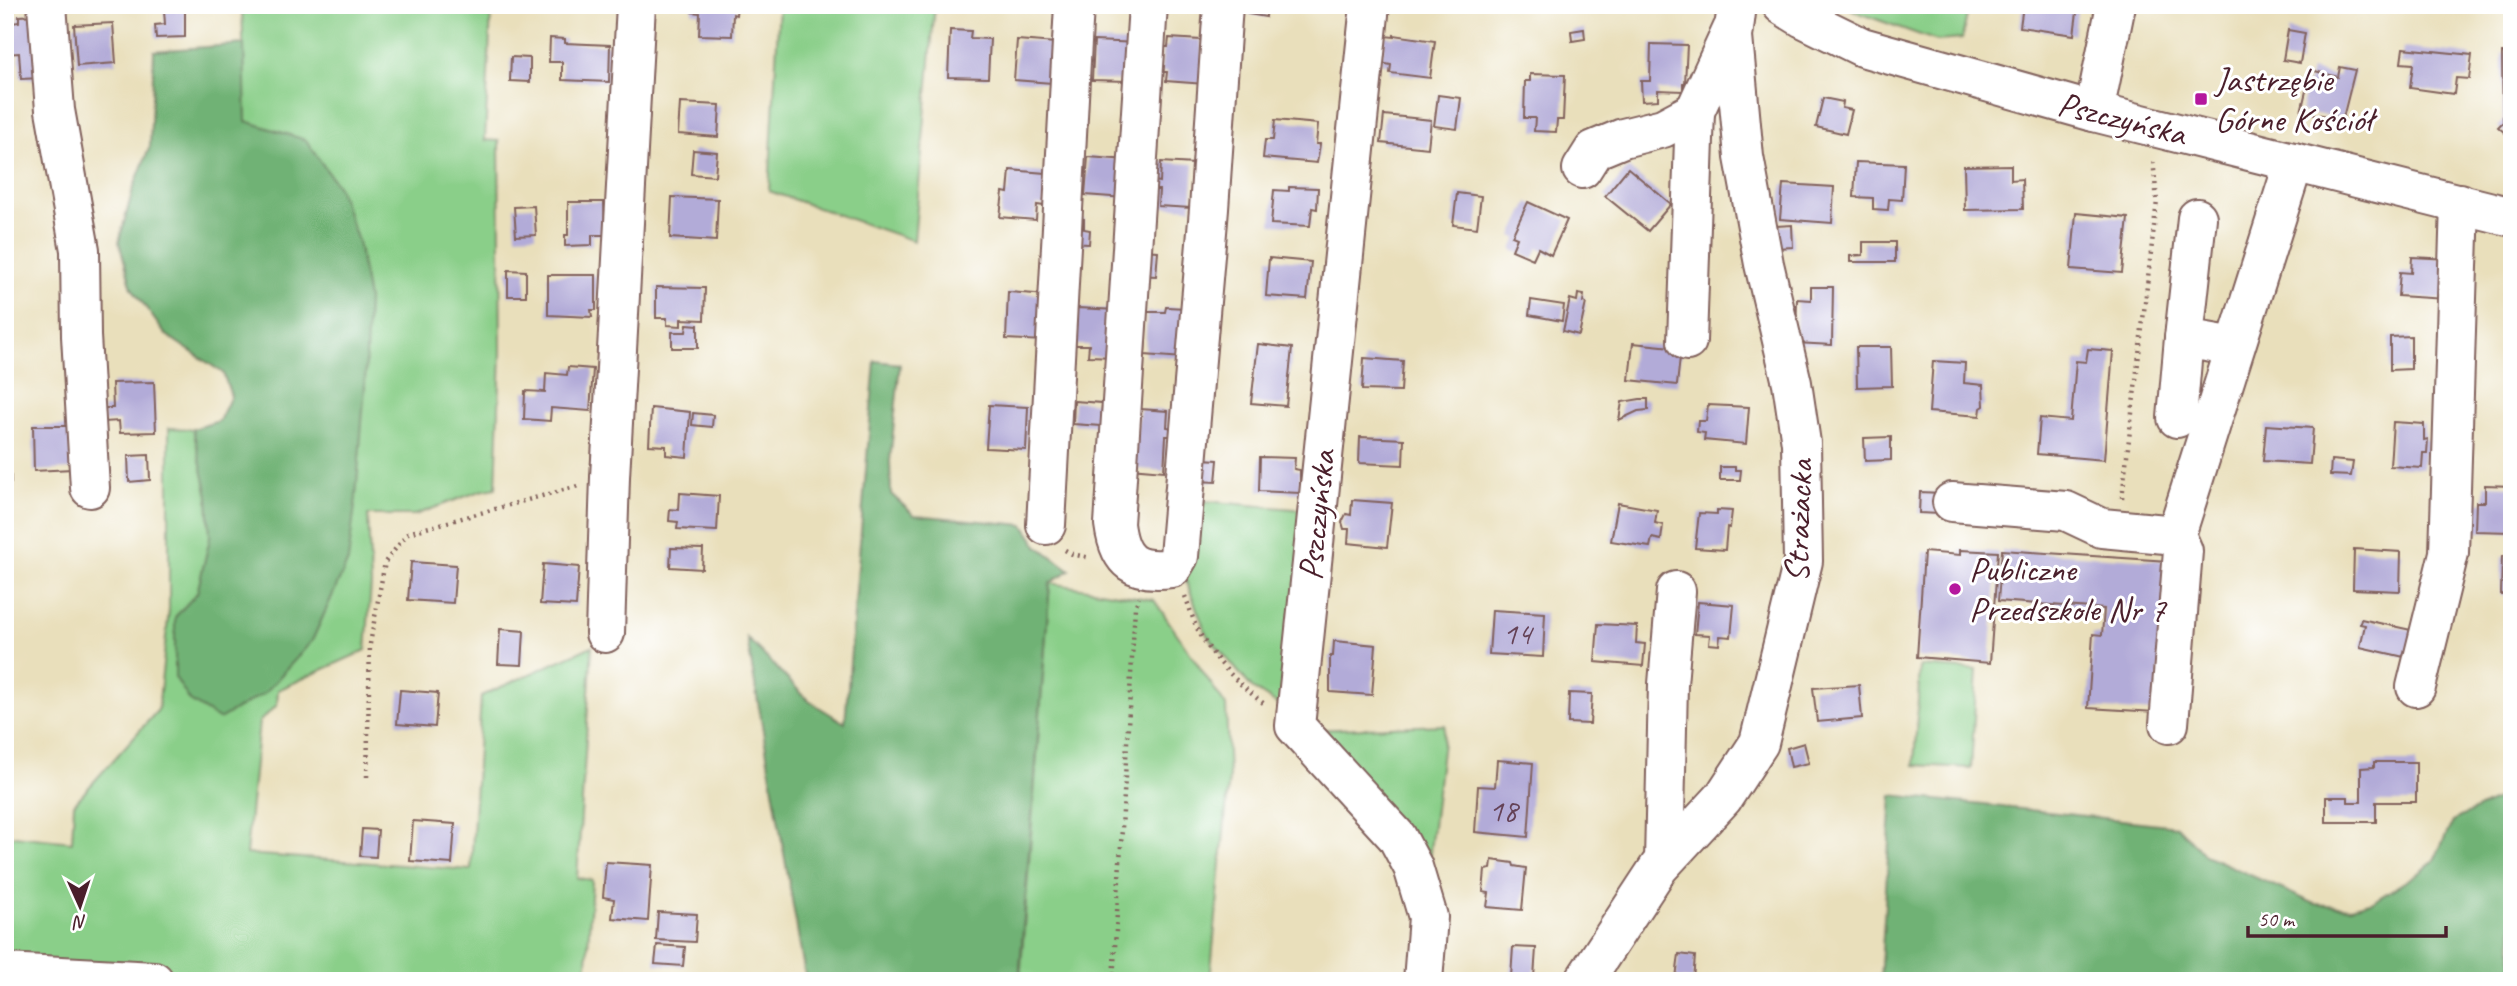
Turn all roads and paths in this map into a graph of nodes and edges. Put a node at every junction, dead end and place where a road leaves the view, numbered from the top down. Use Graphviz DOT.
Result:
graph roads {
  1 [pos="47,5"];
  2 [pos="636,5"];
  3 [pos="1074,5"];
  4 [pos="1149,5"];
  5 [pos="1223,5"];
  6 [pos="1370,5"];
  7 [pos="1782,5"];
  8 [pos="2116,5"];
  9 [pos="1736,15"];
  10 [pos="1695,111"];
  11 [pos="2094,112"];
  12 [pos="2152,148"];
  13 [pos="2294,162"];
  14 [pos="1582,169"];
  15 [pos="2460,203"];
  16 [pos="2512,217"];
  17 [pos="2197,218"];
  18 [pos="2184,338"];
  19 [pos="1687,341"];
  20 [pos="2235,347"];
  21 [pos="2176,418"];
  22 [pos="610,477"];
  23 [pos="90,488"];
  24 [pos="1952,502"];
  25 [pos="2121,505"];
  26 [pos="1046,525"];
  27 [pos="2176,535"];
  28 [pos="1149,565"];
  29 [pos="1676,591"];
  30 [pos="605,633"];
  31 [pos="2416,687"];
  32 [pos="2169,724"];
  33 [pos="1295,726"];
  34 [pos="367,777"];
  35 [pos="1664,861"];
  36 [pos="5,973"];
  37 [pos="60,978"];
  38 [pos="141,980"];
  39 [pos="154,981"];
  40 [pos="1113,981"];
  41 [pos="1423,981"];
  42 [pos="1584,981"];
  1 -- 23 [label="street"];
  2 -- 22 [label="street"];
  3 -- 26 [label="street"];
  4 -- 28 [label="street"];
  5 -- 28 [label="street"];
  6 -- 33 [label="street, Pszczyńska"];
  7 -- 11 [label="street, Pszczyńska"];
  8 -- 11 [label="street"];
  9 -- 10 [label="street"];
  9 -- 35 [label="street, Strażacka"];
  10 -- 14 [label="street"];
  10 -- 19 [label="street"];
  11 -- 13 [label="street, Pszczyńska"];
  12 -- 25 [label="path"];
  13 -- 15 [label="street, Pszczyńska"];
  13 -- 20 [label="street"];
  15 -- 16 [label="street, Pszczyńska"];
  15 -- 31 [label="street"];
  17 -- 18 [label="street"];
  18 -- 20 [label="street"];
  18 -- 21 [label="street"];
  20 -- 27 [label="street"];
  22 -- 30 [label="street"];
  22 -- 34 [label="path"];
  24 -- 27 [label="street"];
  26 -- 28 [label="path"];
  27 -- 32 [label="street"];
  28 -- 33 [label="path"];
  28 -- 40 [label="path"];
  29 -- 35 [label="street"];
  33 -- 41 [label="street"];
  35 -- 42 [label="street, Strażacka"];
  36 -- 37 [label="street"];
  37 -- 38 [label="street"];
  38 -- 39 [label="street"];
}
